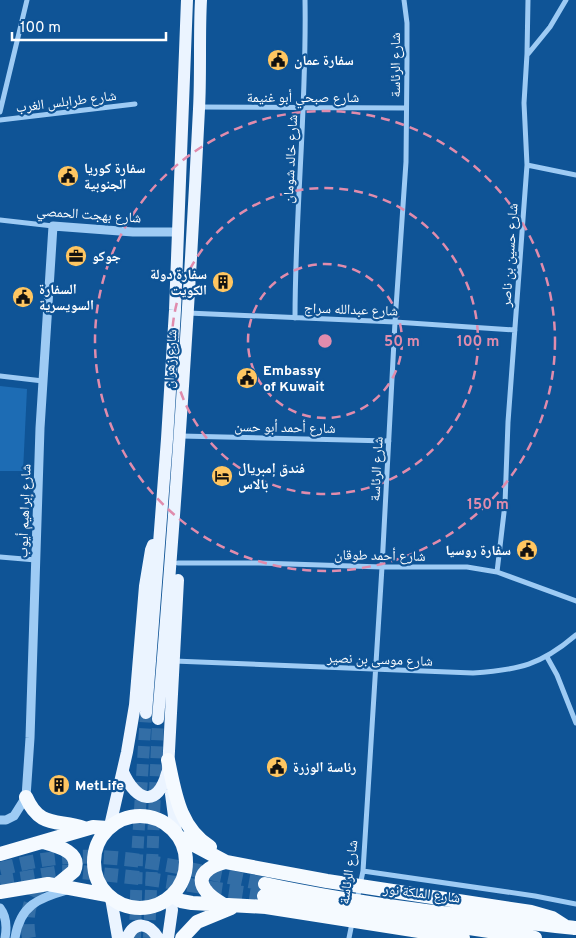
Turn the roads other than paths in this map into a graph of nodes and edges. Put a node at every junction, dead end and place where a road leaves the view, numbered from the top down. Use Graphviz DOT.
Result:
graph roads {
  1 [pos="27,0"];
  2 [pos="187,0"];
  3 [pos="201,0"];
  4 [pos="305,0"];
  5 [pos="404,0"];
  6 [pos="528,0"];
  7 [pos="566,0"];
  8 [pos="528,54"];
  9 [pos="135,104"];
  10 [pos="199,108"];
  11 [pos="406,108"];
  12 [pos="303,109"];
  13 [pos="0,112"];
  14 [pos="0,120"];
  15 [pos="527,165"];
  16 [pos="576,176"];
  17 [pos="0,220"];
  18 [pos="53,226"];
  19 [pos="177,232"];
  20 [pos="187,313"];
  21 [pos="295,318"];
  22 [pos="395,322"];
  23 [pos="515,330"];
  24 [pos="0,376"];
  25 [pos="42,381"];
  26 [pos="180,436"];
  27 [pos="389,441"];
  28 [pos="160,534"];
  29 [pos="0,557"];
  30 [pos="175,558"];
  31 [pos="36,560"];
  32 [pos="382,567"];
  33 [pos="497,572"];
  34 [pos="576,601"];
  35 [pos="576,635"];
  36 [pos="547,657"];
  37 [pos="174,661"];
  38 [pos="375,670"];
  39 [pos="146,713"];
  40 [pos="158,719"];
  41 [pos="576,723"];
  42 [pos="168,766"];
  43 [pos="123,772"];
  44 [pos="26,798"];
  45 [pos="0,820"];
  46 [pos="109,827"];
  47 [pos="88,829"];
  48 [pos="178,835"];
  49 [pos="43,842"];
  50 [pos="0,854"];
  51 [pos="226,862"];
  52 [pos="246,866"];
  53 [pos="362,871"];
  54 [pos="57,885"];
  55 [pos="74,888"];
  56 [pos="0,892"];
  57 [pos="109,896"];
  58 [pos="171,897"];
  59 [pos="239,904"];
  60 [pos="576,904"];
  61 [pos="224,905"];
  62 [pos="0,908"];
  63 [pos="571,927"];
  64 [pos="349,937"];
  65 [pos="5,938"];
  66 [pos="15,938"];
  67 [pos="118,938"];
  68 [pos="127,938"];
  69 [pos="158,938"];
  70 [pos="168,938"];
  71 [pos="182,938"];
  72 [pos="463,938"];
  73 [pos="535,938"];
  1 -- 13 [label="street, شارع طرابلس الغرب"];
  2 -- 19 [label="main road, شارع زهران"];
  3 -- 10 [label="main road, شارع زهران"];
  4 -- 12 [label="street, شارع خالد شومان"];
  5 -- 11 [label="street, شارع الرئاسة"];
  6 -- 8 [label="street, شارع حسين بن ناصر"];
  7 -- 8 [label="street"];
  8 -- 15 [label="street, شارع حسين بن ناصر"];
  9 -- 14 [label="street, شارع طرابلس الغرب"];
  10 -- 12 [label="street, شارع صبحي أبو غنيمة"];
  10 -- 20 [label="main road, شارع زهران"];
  11 -- 12 [label="street, شارع صبحي أبو غنيمة"];
  11 -- 22 [label="street, شارع الرئاسة"];
  12 -- 21 [label="street, شارع خالد شومان"];
  15 -- 16 [label="street"];
  15 -- 23 [label="street, شارع حسين بن ناصر"];
  17 -- 18 [label="street, شارع بهجت الحمصي"];
  18 -- 19 [label="street, شارع بهجت الحمصي"];
  18 -- 25 [label="street, شارع إبراهيم أيوب"];
  19 -- 28 [label="main road, شارع زهران"];
  20 -- 21 [label="street, شارع عبدالله سراج"];
  20 -- 26 [label="main road, شارع زهران"];
  21 -- 22 [label="street, شارع عبدالله سراج"];
  22 -- 23 [label="street, شارع عبدالله سراج"];
  22 -- 27 [label="street, شارع الرئاسة"];
  23 -- 33 [label="street, شارع حسين بن ناصر"];
  24 -- 25 [label="street"];
  25 -- 31 [label="street, شارع إبراهيم أيوب"];
  26 -- 27 [label="street, شارع أحمد أبو حسن"];
  26 -- 30 [label="main road, شارع زهران"];
  27 -- 32 [label="street, شارع الرئاسة"];
  28 -- 39 [label="main road, شارع زهران"];
  28 -- 43 [label="main road"];
  29 -- 31 [label="street"];
  30 -- 32 [label="street, شارع أحمد طوقان"];
  30 -- 37 [label="main road"];
  30 -- 40 [label="main road, شارع زهران"];
  31 -- 44 [label="street, شارع إبراهيم أيوب"];
  32 -- 33 [label="street, شارع أحمد طوقان"];
  32 -- 38 [label="street, شارع الرئاسة"];
  33 -- 34 [label="street, شارع أحمد طوقان"];
  35 -- 36 [label="street, شارع موسى بن نصير"];
  36 -- 38 [label="street, شارع موسى بن نصير"];
  36 -- 41 [label="street"];
  37 -- 38 [label="street, شارع موسى بن نصير"];
  37 -- 42 [label="main road"];
  38 -- 53 [label="street, شارع الرئاسة"];
  42 -- 43 [label="main road"];
  42 -- 48 [label="main road"];
  42 -- 52 [label="highway"];
  43 -- 46 [label="main road"];
  44 -- 45 [label="street"];
  44 -- 47 [label="highway"];
  46 -- 47 [label="highway"];
  46 -- 48 [label="highway"];
  46 -- 57 [label="highway"];
  47 -- 49 [label="highway"];
  48 -- 51 [label="highway"];
  48 -- 58 [label="highway"];
  49 -- 50 [label="highway"];
  49 -- 54 [label="highway"];
  51 -- 52 [label="highway"];
  51 -- 61 [label="highway"];
  52 -- 63 [label="highway"];
  53 -- 60 [label="street"];
  53 -- 64 [label="street, شارع الرئاسة"];
  54 -- 55 [label="highway"];
  54 -- 56 [label="highway"];
  55 -- 57 [label="highway"];
  55 -- 66 [label="street"];
  57 -- 58 [label="highway"];
  57 -- 67 [label="main road"];
  58 -- 61 [label="highway"];
  58 -- 70 [label="main road"];
  59 -- 61 [label="highway"];
  59 -- 71 [label="highway"];
  59 -- 72 [label="highway"];
  62 -- 65 [label="street"];
  63 -- 73 [label="highway, شارع الملكة نور"];
  68 -- 69 [label="main road"];
}
